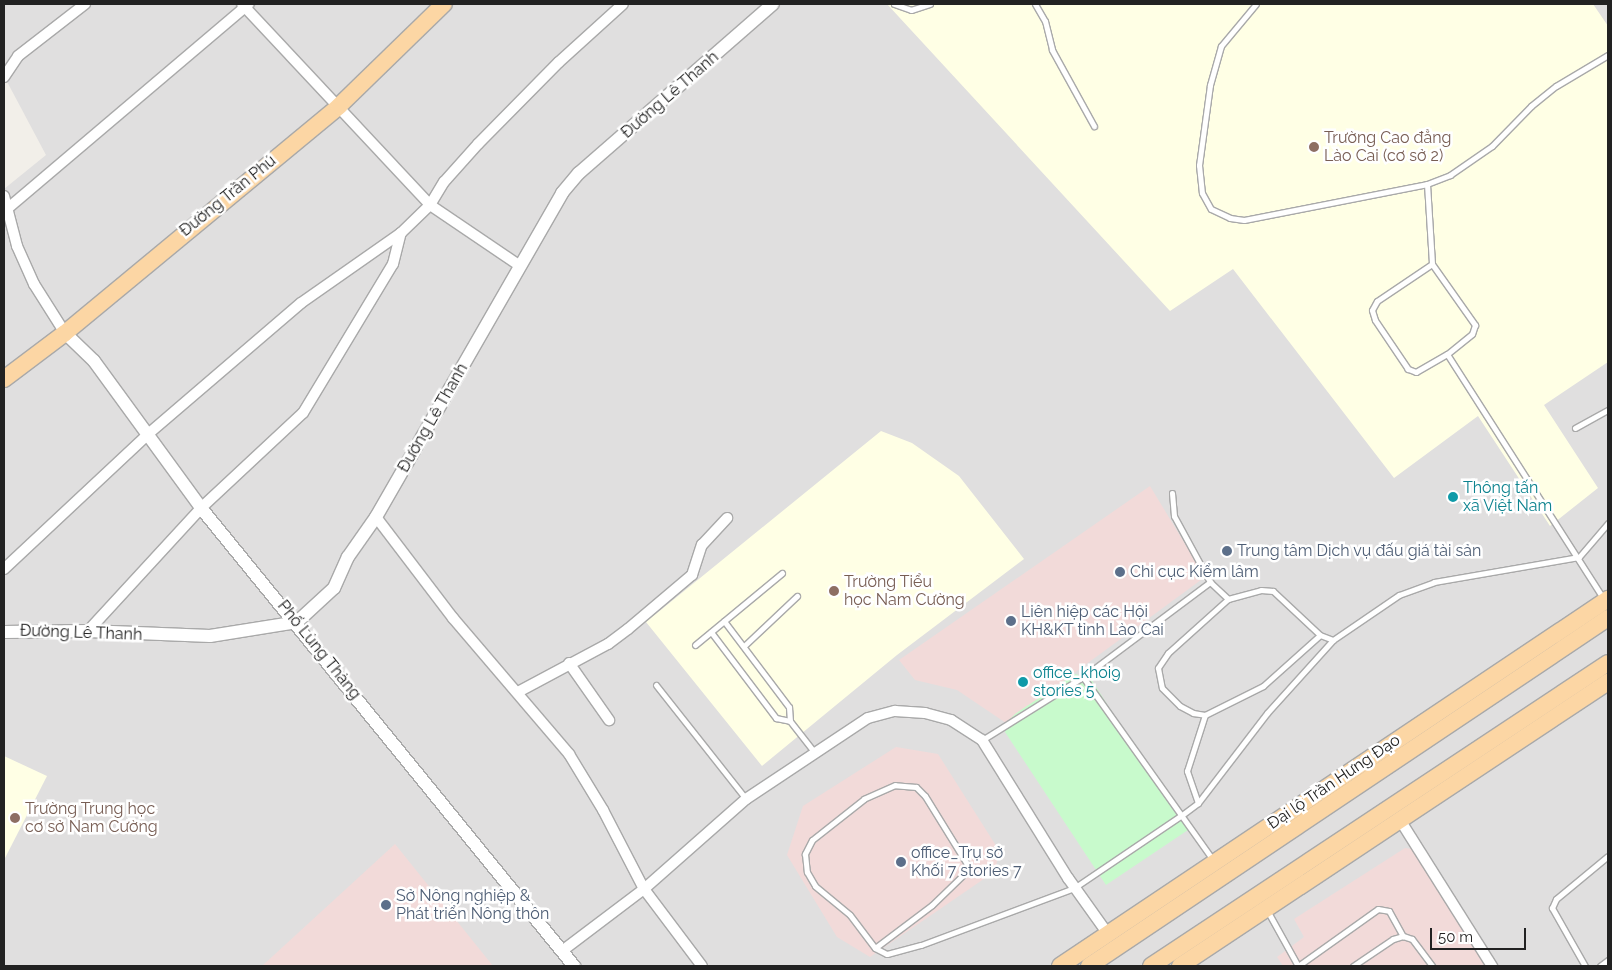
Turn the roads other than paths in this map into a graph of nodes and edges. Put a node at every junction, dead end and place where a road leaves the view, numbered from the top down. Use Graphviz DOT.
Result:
graph roads {
  1 [pos="84,4"];
  2 [pos="444,4"];
  3 [pos="623,4"];
  4 [pos="773,4"];
  5 [pos="894,4"];
  6 [pos="930,4"];
  7 [pos="1035,4"];
  8 [pos="1256,4"];
  9 [pos="245,5"];
  10 [pos="1608,55"];
  11 [pos="4,76"];
  12 [pos="339,106"];
  13 [pos="1094,126"];
  14 [pos="1427,184"];
  15 [pos="4,196"];
  16 [pos="430,205"];
  17 [pos="7,209"];
  18 [pos="401,233"];
  19 [pos="1432,264"];
  20 [pos="520,266"];
  21 [pos="65,333"];
  22 [pos="1447,354"];
  23 [pos="4,379"];
  24 [pos="1608,410"];
  25 [pos="1575,428"];
  26 [pos="147,435"];
  27 [pos="1172,493"];
  28 [pos="201,508"];
  29 [pos="376,517"];
  30 [pos="727,518"];
  31 [pos="1608,523"];
  32 [pos="1579,557"];
  33 [pos="4,568"];
  34 [pos="782,573"];
  35 [pos="1210,582"];
  36 [pos="797,596"];
  37 [pos="1228,599"];
  38 [pos="1606,600"];
  39 [pos="1608,618"];
  40 [pos="724,621"];
  41 [pos="297,622"];
  42 [pos="88,631"];
  43 [pos="4,632"];
  44 [pos="711,632"];
  45 [pos="1320,634"];
  46 [pos="1333,640"];
  47 [pos="695,646"];
  48 [pos="744,646"];
  49 [pos="569,663"];
  50 [pos="1608,663"];
  51 [pos="1083,677"];
  52 [pos="1608,682"];
  53 [pos="656,685"];
  54 [pos="518,692"];
  55 [pos="1205,716"];
  56 [pos="609,720"];
  57 [pos="790,721"];
  58 [pos="982,740"];
  59 [pos="814,752"];
  60 [pos="746,799"];
  61 [pos="1198,803"];
  62 [pos="1182,815"];
  63 [pos="1400,820"];
  64 [pos="1608,856"];
  65 [pos="1214,863"];
  66 [pos="1074,888"];
  67 [pos="644,889"];
  68 [pos="1266,909"];
  69 [pos="1108,934"];
  70 [pos="1403,936"];
  71 [pos="875,948"];
  72 [pos="562,952"];
  73 [pos="1608,960"];
  74 [pos="574,966"];
  75 [pos="702,966"];
  76 [pos="1060,966"];
  77 [pos="1089,966"];
  78 [pos="1150,966"];
  79 [pos="1180,966"];
  80 [pos="1298,966"];
  81 [pos="1352,966"];
  82 [pos="1432,966"];
  83 [pos="1492,966"];
  84 [pos="1585,966"];
  85 [pos="1600,966"];
  1 -- 11 [label="street"];
  2 -- 12 [label="main road, Đường Trần Phú"];
  3 -- 16 [label="street"];
  4 -- 20 [label="street, Đường Lê Thanh"];
  5 -- 6 [label="lane"];
  7 -- 13 [label="lane"];
  8 -- 14 [label="lane"];
  9 -- 12 [label="street"];
  9 -- 17 [label="street"];
  10 -- 14 [label="lane"];
  12 -- 16 [label="street"];
  12 -- 21 [label="main road, Đường Trần Phú"];
  14 -- 19 [label="lane"];
  15 -- 17 [label="street"];
  16 -- 18 [label="street"];
  16 -- 20 [label="street"];
  17 -- 21 [label="street"];
  18 -- 26 [label="street"];
  18 -- 28 [label="street"];
  19 -- 22 [label="lane"];
  19 -- 22 [label="lane"];
  20 -- 29 [label="street, Đường Lê Thanh"];
  21 -- 23 [label="main road, Đường Trần Phú"];
  21 -- 26 [label="street, Phố Lùng Thàng"];
  22 -- 32 [label="lane"];
  24 -- 25 [label="lane"];
  26 -- 28 [label="street, Phố Lùng Thàng"];
  26 -- 33 [label="street"];
  27 -- 35 [label="lane"];
  28 -- 41 [label="street, Phố Lùng Thàng"];
  28 -- 42 [label="street"];
  29 -- 41 [label="street, Đường Lê Thanh"];
  29 -- 54 [label="street"];
  30 -- 49 [label="street"];
  31 -- 32 [label="lane"];
  32 -- 38 [label="lane"];
  32 -- 46 [label="lane"];
  34 -- 40 [label="lane"];
  35 -- 37 [label="lane"];
  35 -- 51 [label="lane"];
  36 -- 48 [label="lane"];
  37 -- 45 [label="lane"];
  37 -- 55 [label="lane"];
  38 -- 65 [label="main road, Đại lộ Trần Hưng Đạo"];
  39 -- 77 [label="main road, Đại lộ Trần Hưng Đạo"];
  40 -- 44 [label="lane"];
  40 -- 48 [label="lane"];
  41 -- 42 [label="street, Đường Lê Thanh"];
  41 -- 72 [label="street, Phố Lùng Thàng"];
  42 -- 43 [label="street, Đường Lê Thanh"];
  44 -- 47 [label="lane"];
  44 -- 57 [label="lane"];
  45 -- 46 [label="lane"];
  45 -- 55 [label="lane"];
  46 -- 61 [label="lane"];
  48 -- 57 [label="lane"];
  49 -- 54 [label="street"];
  49 -- 56 [label="street"];
  50 -- 78 [label="main road"];
  51 -- 58 [label="lane"];
  51 -- 62 [label="lane"];
  52 -- 63 [label="main road"];
  53 -- 60 [label="lane"];
  54 -- 67 [label="street"];
  55 -- 61 [label="lane"];
  57 -- 59 [label="lane"];
  58 -- 59 [label="street"];
  58 -- 66 [label="street"];
  59 -- 60 [label="street"];
  60 -- 67 [label="street"];
  61 -- 62 [label="lane"];
  62 -- 65 [label="lane"];
  62 -- 66 [label="lane"];
  63 -- 68 [label="main road"];
  63 -- 83 [label="street"];
  64 -- 84 [label="lane"];
  65 -- 69 [label="main road, Đại lộ Trần Hưng Đạo"];
  66 -- 69 [label="street"];
  66 -- 71 [label="lane"];
  67 -- 72 [label="street"];
  67 -- 75 [label="street"];
  68 -- 79 [label="main road"];
  68 -- 80 [label="lane"];
  69 -- 76 [label="main road, Đại lộ Trần Hưng Đạo"];
  70 -- 80 [label="lane"];
  70 -- 81 [label="lane"];
  70 -- 82 [label="lane"];
  71 -- 71 [label="lane"];
  72 -- 74 [label="street, Phố Lùng Thàng"];
  73 -- 85 [label="lane"];
}
